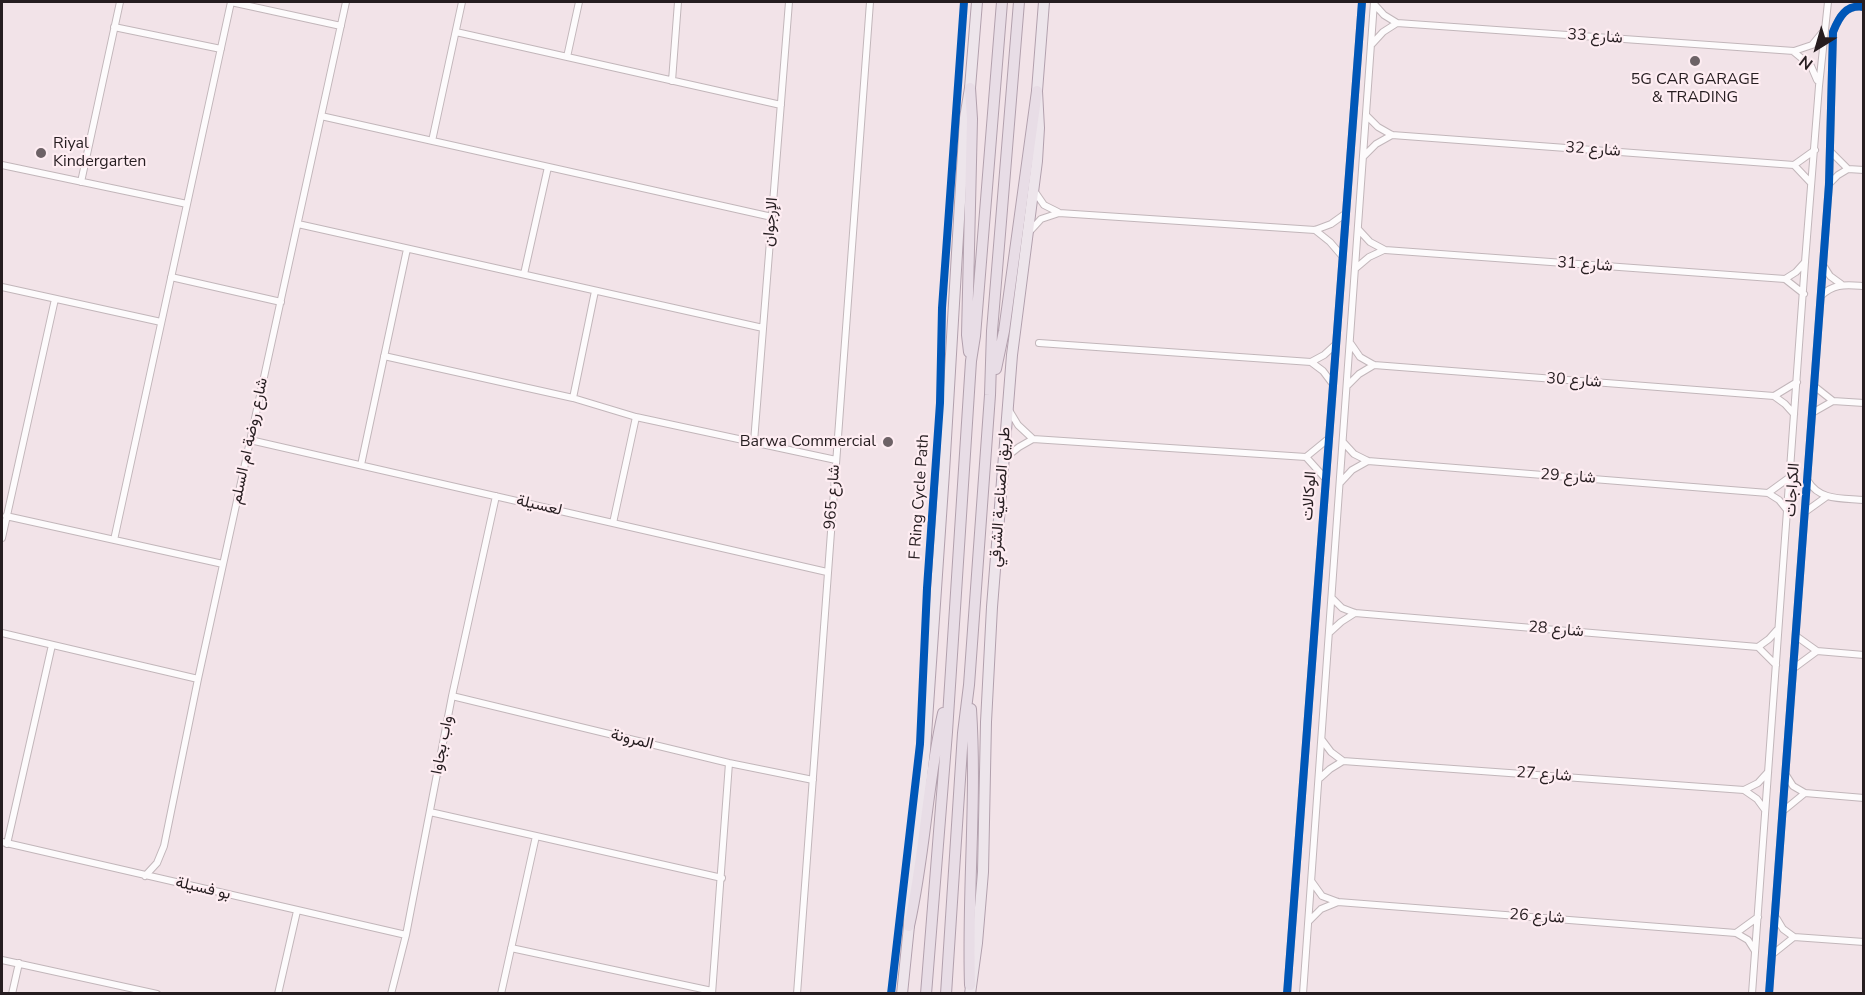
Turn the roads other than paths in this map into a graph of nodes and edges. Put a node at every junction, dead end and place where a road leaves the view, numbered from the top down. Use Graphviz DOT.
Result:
graph roads {
  1 [pos="120,2"];
  2 [pos="231,2"];
  3 [pos="346,2"];
  4 [pos="462,2"];
  5 [pos="579,2"];
  6 [pos="678,2"];
  7 [pos="789,2"];
  8 [pos="870,2"];
  9 [pos="977,2"];
  10 [pos="1002,2"];
  11 [pos="1019,2"];
  12 [pos="1044,2"];
  13 [pos="1362,2"];
  14 [pos="1828,2"];
  15 [pos="1374,3"];
  16 [pos="1863,7"];
  17 [pos="1397,23"];
  18 [pos="341,26"];
  19 [pos="114,27"];
  20 [pos="1824,30"];
  21 [pos="456,32"];
  22 [pos="1371,45"];
  23 [pos="221,49"];
  24 [pos="1794,51"];
  25 [pos="567,57"];
  26 [pos="672,81"];
  27 [pos="1819,86"];
  28 [pos="970,88"];
  29 [pos="1037,91"];
  30 [pos="781,105"];
  31 [pos="321,116"];
  32 [pos="1367,116"];
  33 [pos="1392,135"];
  34 [pos="432,141"];
  35 [pos="1815,150"];
  36 [pos="1831,152"];
  37 [pos="1364,157"];
  38 [pos="2,165"];
  39 [pos="1794,165"];
  40 [pos="548,166"];
  41 [pos="1848,168"];
  42 [pos="1863,170"];
  43 [pos="81,182"];
  44 [pos="1812,183"];
  45 [pos="1829,184"];
  46 [pos="1034,190"];
  47 [pos="187,204"];
  48 [pos="1059,213"];
  49 [pos="1345,214"];
  50 [pos="772,217"];
  51 [pos="298,224"];
  52 [pos="1359,229"];
  53 [pos="1316,230"];
  54 [pos="1029,234"];
  55 [pos="407,249"];
  56 [pos="1385,250"];
  57 [pos="1342,256"];
  58 [pos="1805,262"];
  59 [pos="1823,265"];
  60 [pos="1356,268"];
  61 [pos="524,274"];
  62 [pos="171,277"];
  63 [pos="1785,279"];
  64 [pos="1840,284"];
  65 [pos="1863,286"];
  66 [pos="2,287"];
  67 [pos="595,291"];
  68 [pos="1804,294"];
  69 [pos="1821,296"];
  70 [pos="55,298"];
  71 [pos="281,302"];
  72 [pos="161,322"];
  73 [pos="763,328"];
  74 [pos="1039,343"];
  75 [pos="1335,345"];
  76 [pos="1350,345"];
  77 [pos="384,356"];
  78 [pos="971,361"];
  79 [pos="1311,362"];
  80 [pos="1374,365"];
  81 [pos="1797,382"];
  82 [pos="1332,383"];
  83 [pos="1347,386"];
  84 [pos="1814,386"];
  85 [pos="990,395"];
  86 [pos="1774,396"];
  87 [pos="573,398"];
  88 [pos="1833,401"];
  89 [pos="1863,403"];
  90 [pos="1007,407"];
  91 [pos="1812,413"];
  92 [pos="1794,415"];
  93 [pos="636,417"];
  94 [pos="1034,439"];
  95 [pos="1328,439"];
  96 [pos="250,440"];
  97 [pos="754,442"];
  98 [pos="1343,442"];
  99 [pos="1306,457"];
  100 [pos="1005,458"];
  101 [pos="836,460"];
  102 [pos="1368,462"];
  103 [pos="361,465"];
  104 [pos="1790,477"];
  105 [pos="1325,478"];
  106 [pos="1808,481"];
  107 [pos="1340,483"];
  108 [pos="1768,493"];
  109 [pos="496,496"];
  110 [pos="1826,497"];
  111 [pos="1863,500"];
  112 [pos="1787,511"];
  113 [pos="1805,512"];
  114 [pos="6,516"];
  115 [pos="613,523"];
  116 [pos="2,538"];
  117 [pos="114,540"];
  118 [pos="223,564"];
  119 [pos="827,572"];
  120 [pos="1332,598"];
  121 [pos="1355,613"];
  122 [pos="1778,628"];
  123 [pos="2,633"];
  124 [pos="1329,633"];
  125 [pos="1796,636"];
  126 [pos="52,645"];
  127 [pos="1758,647"];
  128 [pos="1817,651"];
  129 [pos="1863,655"];
  130 [pos="1776,665"];
  131 [pos="1794,668"];
  132 [pos="198,680"];
  133 [pos="949,684"];
  134 [pos="969,685"];
  135 [pos="452,696"];
  136 [pos="1322,740"];
  137 [pos="1343,761"];
  138 [pos="729,763"];
  139 [pos="1768,772"];
  140 [pos="1786,775"];
  141 [pos="1319,779"];
  142 [pos="813,780"];
  143 [pos="1744,790"];
  144 [pos="1805,794"];
  145 [pos="1863,798"];
  146 [pos="1783,811"];
  147 [pos="430,812"];
  148 [pos="1765,812"];
  149 [pos="536,836"];
  150 [pos="4,843"];
  151 [pos="145,876"];
  152 [pos="722,878"];
  153 [pos="1312,882"];
  154 [pos="1338,902"];
  155 [pos="297,911"];
  156 [pos="1758,917"];
  157 [pos="1776,917"];
  158 [pos="1308,922"];
  159 [pos="909,926"];
  160 [pos="1736,933"];
  161 [pos="406,934"];
  162 [pos="1794,937"];
  163 [pos="1863,942"];
  164 [pos="511,948"];
  165 [pos="1756,952"];
  166 [pos="1773,954"];
  167 [pos="2,960"];
  168 [pos="19,963"];
  169 [pos="970,989"];
  170 [pos="712,992"];
  171 [pos="12,993"];
  172 [pos="157,993"];
  173 [pos="278,993"];
  174 [pos="392,993"];
  175 [pos="501,993"];
  176 [pos="797,993"];
  177 [pos="902,993"];
  178 [pos="926,993"];
  179 [pos="946,993"];
  180 [pos="1287,993"];
  181 [pos="1303,993"];
  182 [pos="1752,993"];
  183 [pos="1769,993"];
  1 -- 19 [label="street"];
  2 -- 18 [label="street"];
  2 -- 23 [label="street"];
  3 -- 18 [label="street, شارع روضة ام السلم"];
  4 -- 21 [label="street"];
  5 -- 25 [label="street"];
  6 -- 26 [label="street"];
  7 -- 30 [label="street, الإرجوان"];
  8 -- 101 [label="street, شارع 965"];
  9 -- 28 [label="main road"];
  10 -- 78 [label="highway"];
  11 -- 85 [label="highway, طريق الصناعية الشرقي"];
  12 -- 29 [label="main road, طريق الصناعية الشرقي"];
  13 -- 49 [label="street, الوكالات"];
  14 -- 20 [label="street, الكراجات"];
  15 -- 17 [label="street"];
  15 -- 22 [label="street, الوكالات"];
  16 -- 36 [label="street, الكراجات"];
  17 -- 22 [label="street"];
  17 -- 24 [label="street, شارع 33"];
  18 -- 31 [label="street, شارع روضة ام السلم"];
  19 -- 23 [label="street"];
  19 -- 43 [label="street"];
  20 -- 24 [label="street"];
  20 -- 27 [label="street, الكراجات"];
  21 -- 25 [label="street"];
  21 -- 34 [label="street"];
  22 -- 32 [label="street, الوكالات"];
  23 -- 47 [label="street"];
  24 -- 27 [label="street"];
  25 -- 26 [label="street"];
  26 -- 30 [label="street"];
  27 -- 35 [label="street, الكراجات"];
  28 -- 78 [label="highway"];
  28 -- 159 [label="main road"];
  29 -- 46 [label="main road, طريق الصناعية الشرقي"];
  29 -- 85 [label="highway"];
  30 -- 50 [label="street, الإرجوان"];
  31 -- 34 [label="street"];
  31 -- 51 [label="street, شارع روضة ام السلم"];
  32 -- 33 [label="street"];
  32 -- 37 [label="street, الوكالات"];
  33 -- 37 [label="street"];
  33 -- 39 [label="street, شارع 32"];
  34 -- 40 [label="street"];
  35 -- 39 [label="street"];
  35 -- 44 [label="street, الكراجات"];
  36 -- 41 [label="street"];
  36 -- 45 [label="street, الكراجات"];
  37 -- 52 [label="street, الوكالات"];
  38 -- 43 [label="street"];
  39 -- 44 [label="street"];
  40 -- 50 [label="street"];
  40 -- 61 [label="street"];
  41 -- 42 [label="street"];
  41 -- 45 [label="street"];
  43 -- 47 [label="street"];
  44 -- 58 [label="street, الكراجات"];
  45 -- 59 [label="street, الكراجات"];
  46 -- 48 [label="street"];
  46 -- 54 [label="main road, طريق الصناعية الشرقي"];
  47 -- 62 [label="street"];
  48 -- 53 [label="street"];
  48 -- 54 [label="street"];
  49 -- 53 [label="street"];
  49 -- 57 [label="street, الوكالات"];
  50 -- 73 [label="street, الإرجوان"];
  51 -- 55 [label="street"];
  51 -- 71 [label="street, شارع روضة ام السلم"];
  52 -- 56 [label="street"];
  52 -- 60 [label="street, الوكالات"];
  53 -- 57 [label="street"];
  54 -- 90 [label="main road, طريق الصناعية الشرقي"];
  55 -- 61 [label="street"];
  55 -- 77 [label="street"];
  56 -- 60 [label="street"];
  56 -- 63 [label="street, شارع 31"];
  57 -- 75 [label="street, الوكالات"];
  58 -- 63 [label="street"];
  58 -- 68 [label="street, الكراجات"];
  59 -- 64 [label="street"];
  59 -- 69 [label="street, الكراجات"];
  60 -- 76 [label="street, الوكالات"];
  61 -- 67 [label="street"];
  62 -- 71 [label="street"];
  62 -- 72 [label="street"];
  63 -- 68 [label="street"];
  64 -- 65 [label="street"];
  64 -- 69 [label="street"];
  66 -- 70 [label="street"];
  67 -- 73 [label="street"];
  67 -- 87 [label="street"];
  68 -- 81 [label="street, الكراجات"];
  69 -- 84 [label="street, الكراجات"];
  70 -- 72 [label="street"];
  70 -- 114 [label="street"];
  71 -- 96 [label="street, شارع روضة ام السلم"];
  72 -- 117 [label="street"];
  73 -- 97 [label="street, الإرجوان"];
  74 -- 79 [label="street"];
  75 -- 79 [label="street"];
  75 -- 82 [label="street, الوكالات"];
  76 -- 80 [label="street"];
  76 -- 83 [label="street, الوكالات"];
  77 -- 87 [label="street"];
  77 -- 103 [label="street"];
  78 -- 133 [label="highway"];
  79 -- 82 [label="street"];
  80 -- 83 [label="street"];
  80 -- 86 [label="street, شارع 30"];
  81 -- 86 [label="street"];
  81 -- 92 [label="street, الكراجات"];
  82 -- 95 [label="street, الوكالات"];
  83 -- 98 [label="street, الوكالات"];
  84 -- 88 [label="street"];
  84 -- 91 [label="street, الكراجات"];
  85 -- 134 [label="highway, طريق الصناعية الشرقي"];
  86 -- 92 [label="street"];
  87 -- 93 [label="street"];
  88 -- 89 [label="street"];
  88 -- 91 [label="street"];
  90 -- 94 [label="street"];
  90 -- 100 [label="main road, طريق الصناعية الشرقي"];
  91 -- 106 [label="street, الكراجات"];
  92 -- 104 [label="street, الكراجات"];
  93 -- 97 [label="street"];
  93 -- 115 [label="street"];
  94 -- 99 [label="street"];
  94 -- 100 [label="street"];
  95 -- 99 [label="street"];
  95 -- 105 [label="street, الوكالات"];
  96 -- 103 [label="street, لعسيلة"];
  96 -- 118 [label="street, شارع روضة ام السلم"];
  97 -- 101 [label="street"];
  98 -- 102 [label="street"];
  98 -- 107 [label="street, الوكالات"];
  99 -- 105 [label="street"];
  100 -- 169 [label="main road, طريق الصناعية الشرقي"];
  101 -- 119 [label="street, شارع 965"];
  102 -- 107 [label="street"];
  102 -- 108 [label="street, شارع 29"];
  103 -- 109 [label="street, لعسيلة"];
  104 -- 108 [label="street"];
  104 -- 112 [label="street, الكراجات"];
  105 -- 180 [label="street, الوكالات"];
  106 -- 110 [label="street"];
  106 -- 113 [label="street, الكراجات"];
  107 -- 120 [label="street, الوكالات"];
  108 -- 112 [label="street"];
  109 -- 115 [label="street, لعسيلة"];
  109 -- 135 [label="street, واب بجاوا"];
  110 -- 111 [label="street"];
  110 -- 113 [label="street"];
  112 -- 122 [label="street, الكراجات"];
  113 -- 125 [label="street, الكراجات"];
  114 -- 116 [label="street"];
  114 -- 117 [label="street"];
  115 -- 119 [label="street, لعسيلة"];
  117 -- 118 [label="street"];
  118 -- 132 [label="street, شارع روضة ام السلم"];
  119 -- 142 [label="street, شارع 965"];
  120 -- 121 [label="street, شارع 28"];
  120 -- 124 [label="street, الوكالات"];
  121 -- 124 [label="street"];
  121 -- 127 [label="street, شارع 28"];
  122 -- 127 [label="street"];
  122 -- 130 [label="street, الكراجات"];
  123 -- 126 [label="street"];
  124 -- 136 [label="street, الوكالات"];
  125 -- 128 [label="street"];
  125 -- 131 [label="street, الكراجات"];
  126 -- 132 [label="street"];
  126 -- 150 [label="street"];
  127 -- 130 [label="street"];
  128 -- 129 [label="street"];
  128 -- 131 [label="street"];
  130 -- 139 [label="street, الكراجات"];
  131 -- 140 [label="street, الكراجات"];
  132 -- 151 [label="street, شارع روضة ام السلم"];
  133 -- 159 [label="highway"];
  133 -- 178 [label="highway"];
  134 -- 169 [label="highway"];
  134 -- 179 [label="highway, طريق الصناعية الشرقي"];
  135 -- 138 [label="street, المرونة"];
  135 -- 147 [label="street, واب بجاوا"];
  136 -- 137 [label="street"];
  136 -- 141 [label="street, الوكالات"];
  137 -- 141 [label="street"];
  137 -- 143 [label="street, شارع 27"];
  138 -- 142 [label="street, المرونة"];
  138 -- 152 [label="street"];
  139 -- 143 [label="street"];
  139 -- 148 [label="street, الكراجات"];
  140 -- 144 [label="street"];
  140 -- 146 [label="street, الكراجات"];
  141 -- 153 [label="street, الوكالات"];
  142 -- 176 [label="street, شارع 965"];
  143 -- 148 [label="street"];
  144 -- 145 [label="street"];
  144 -- 146 [label="street"];
  146 -- 157 [label="street, الكراجات"];
  147 -- 149 [label="street"];
  147 -- 161 [label="street, واب بجاوا"];
  148 -- 156 [label="street, الكراجات"];
  149 -- 152 [label="street"];
  149 -- 164 [label="street"];
  150 -- 151 [label="street, بو فسيلة"];
  151 -- 155 [label="street, بو فسيلة"];
  152 -- 170 [label="street"];
  153 -- 154 [label="street"];
  153 -- 158 [label="street, الوكالات"];
  154 -- 158 [label="street"];
  154 -- 160 [label="street, شارع 26"];
  155 -- 161 [label="street, بو فسيلة"];
  155 -- 173 [label="street"];
  156 -- 160 [label="street"];
  156 -- 165 [label="street, الكراجات"];
  157 -- 162 [label="street"];
  157 -- 166 [label="street, الكراجات"];
  158 -- 181 [label="street, الوكالات"];
  159 -- 177 [label="main road"];
  160 -- 165 [label="street"];
  161 -- 174 [label="street, واب بجاوا"];
  162 -- 163 [label="street"];
  162 -- 166 [label="street"];
  164 -- 170 [label="street"];
  164 -- 175 [label="street"];
  165 -- 182 [label="street, الكراجات"];
  166 -- 183 [label="street, الكراجات"];
  167 -- 168 [label="street"];
  168 -- 171 [label="street"];
  168 -- 172 [label="street"];
}
